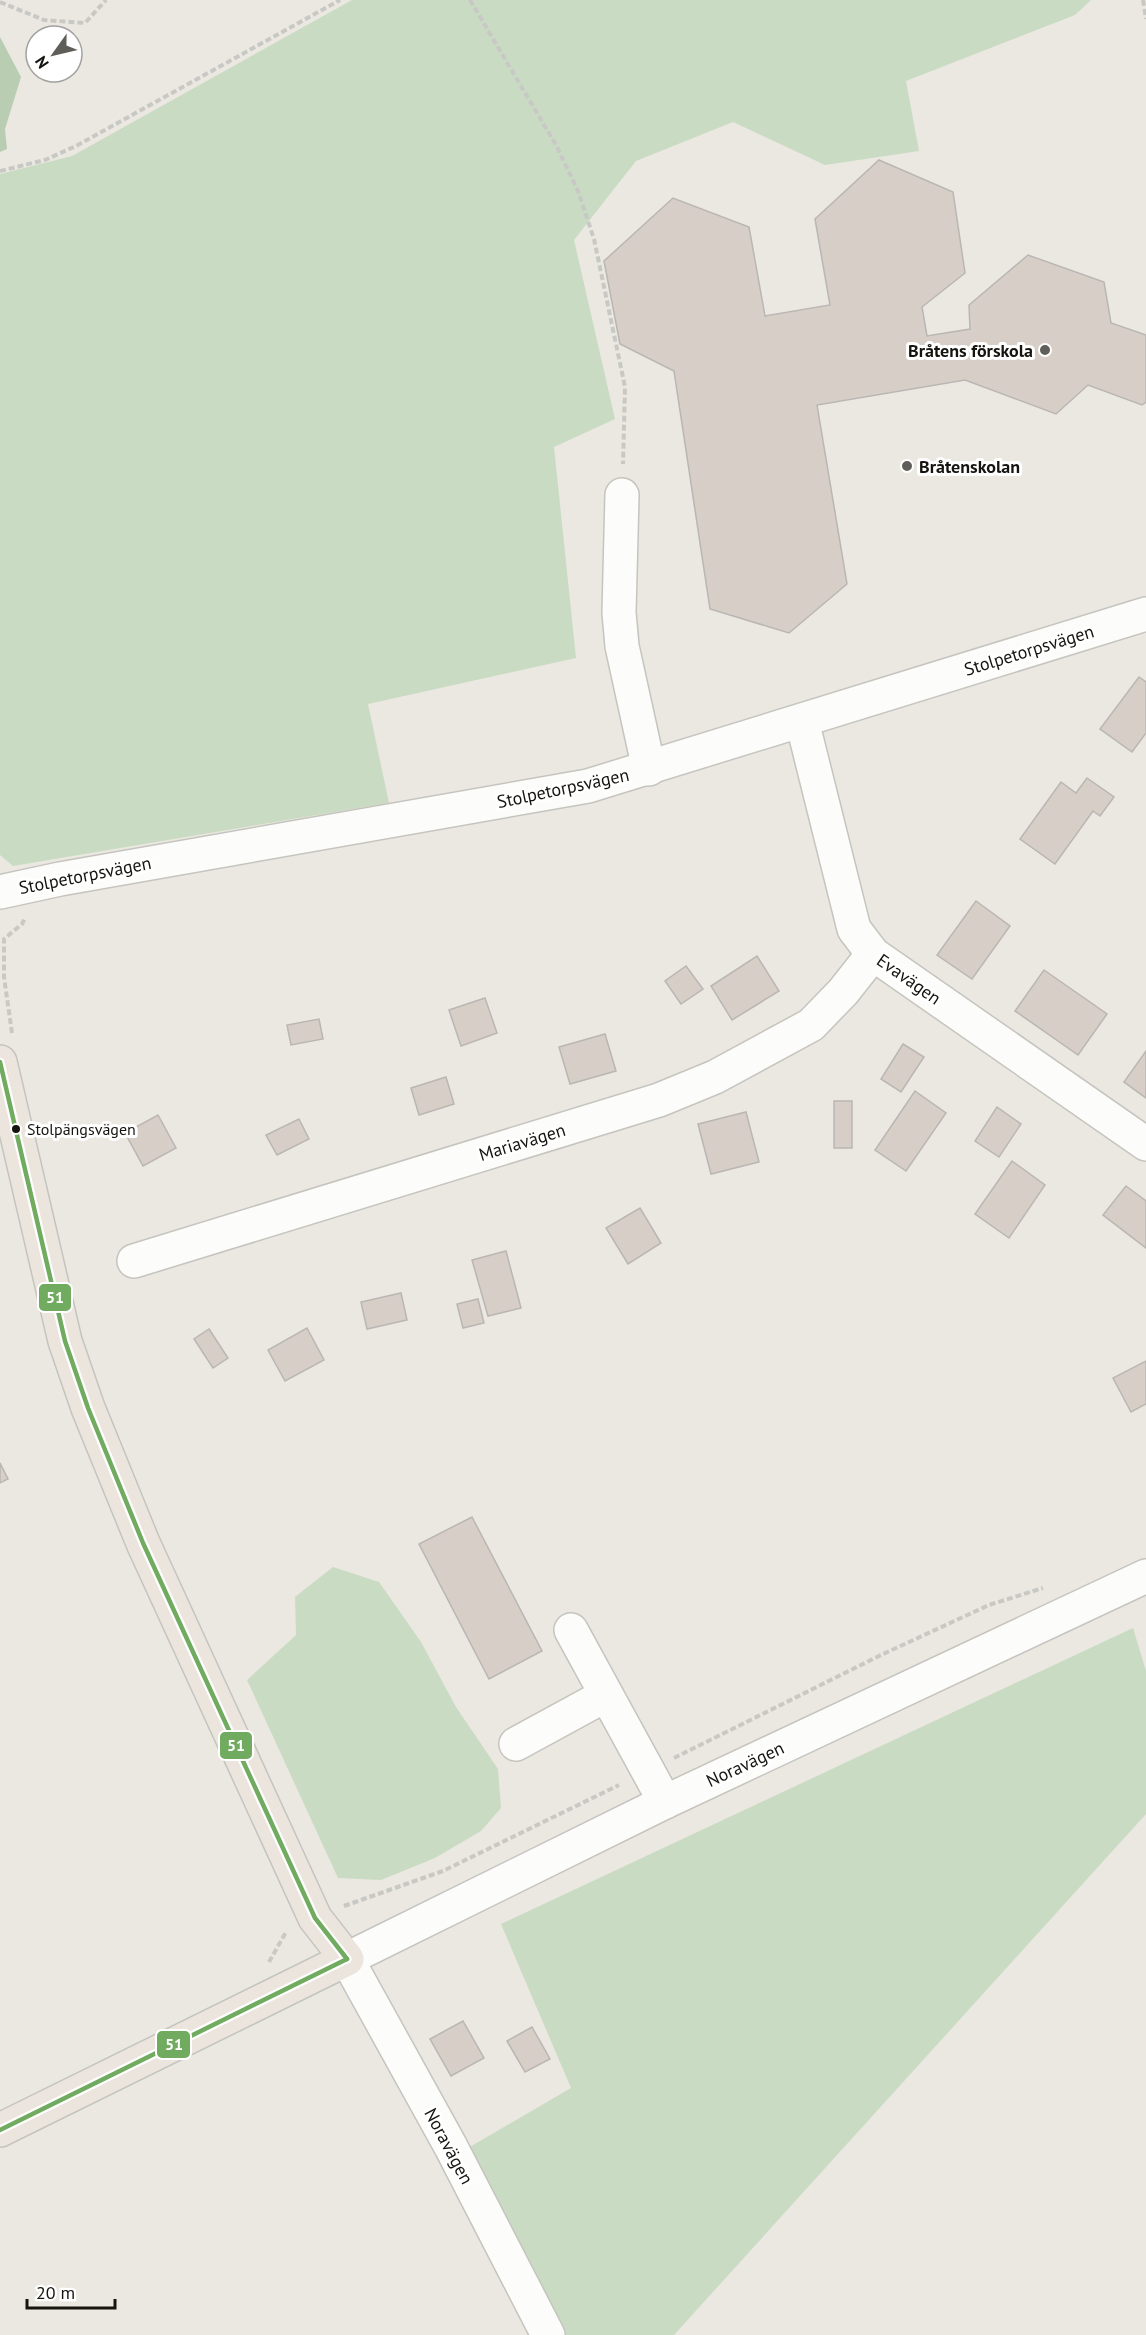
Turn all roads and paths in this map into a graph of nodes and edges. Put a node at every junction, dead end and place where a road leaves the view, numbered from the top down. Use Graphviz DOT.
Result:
graph roads {
  1 [pos="106,0"];
  2 [pos="340,0"];
  3 [pos="470,0"];
  4 [pos="1143,0"];
  5 [pos="0,2"];
  6 [pos="1146,19"];
  7 [pos="0,171"];
  8 [pos="622,495"];
  9 [pos="1146,614"];
  10 [pos="802,721"];
  11 [pos="649,769"];
  12 [pos="41,882"];
  13 [pos="0,892"];
  14 [pos="2,939"];
  15 [pos="873,954"];
  16 [pos="6,1048"];
  17 [pos="1146,1144"];
  18 [pos="134,1261"];
  19 [pos="1146,1576"];
  20 [pos="1046,1588"];
  21 [pos="571,1630"];
  22 [pos="606,1695"];
  23 [pos="516,1744"];
  24 [pos="648,1771"];
  25 [pos="664,1802"];
  26 [pos="315,1918"];
  27 [pos="347,1959"];
  28 [pos="0,2130"];
  29 [pos="548,2335"];
  1 -- 5 [label="path"];
  2 -- 7 [label="path"];
  3 -- 8 [label="path"];
  4 -- 6 [label="path"];
  8 -- 11 [label="street"];
  9 -- 10 [label="street, Stolpetorpsvägen"];
  10 -- 11 [label="street, Stolpetorpsvägen"];
  10 -- 15 [label="street, Evavägen"];
  11 -- 12 [label="street, Stolpetorpsvägen"];
  12 -- 13 [label="street, Stolpetorpsvägen"];
  12 -- 14 [label="path"];
  14 -- 16 [label="path"];
  15 -- 17 [label="street, Evavägen"];
  15 -- 18 [label="street, Mariavägen"];
  16 -- 26 [label="main road"];
  19 -- 25 [label="street, Noravägen"];
  20 -- 24 [label="path"];
  21 -- 22 [label="street"];
  22 -- 23 [label="street"];
  22 -- 24 [label="street"];
  24 -- 25 [label="street"];
  24 -- 26 [label="path"];
  25 -- 27 [label="street, Noravägen"];
  26 -- 27 [label="main road"];
  27 -- 28 [label="main road, Noravägen"];
  27 -- 29 [label="street, Noravägen"];
}
